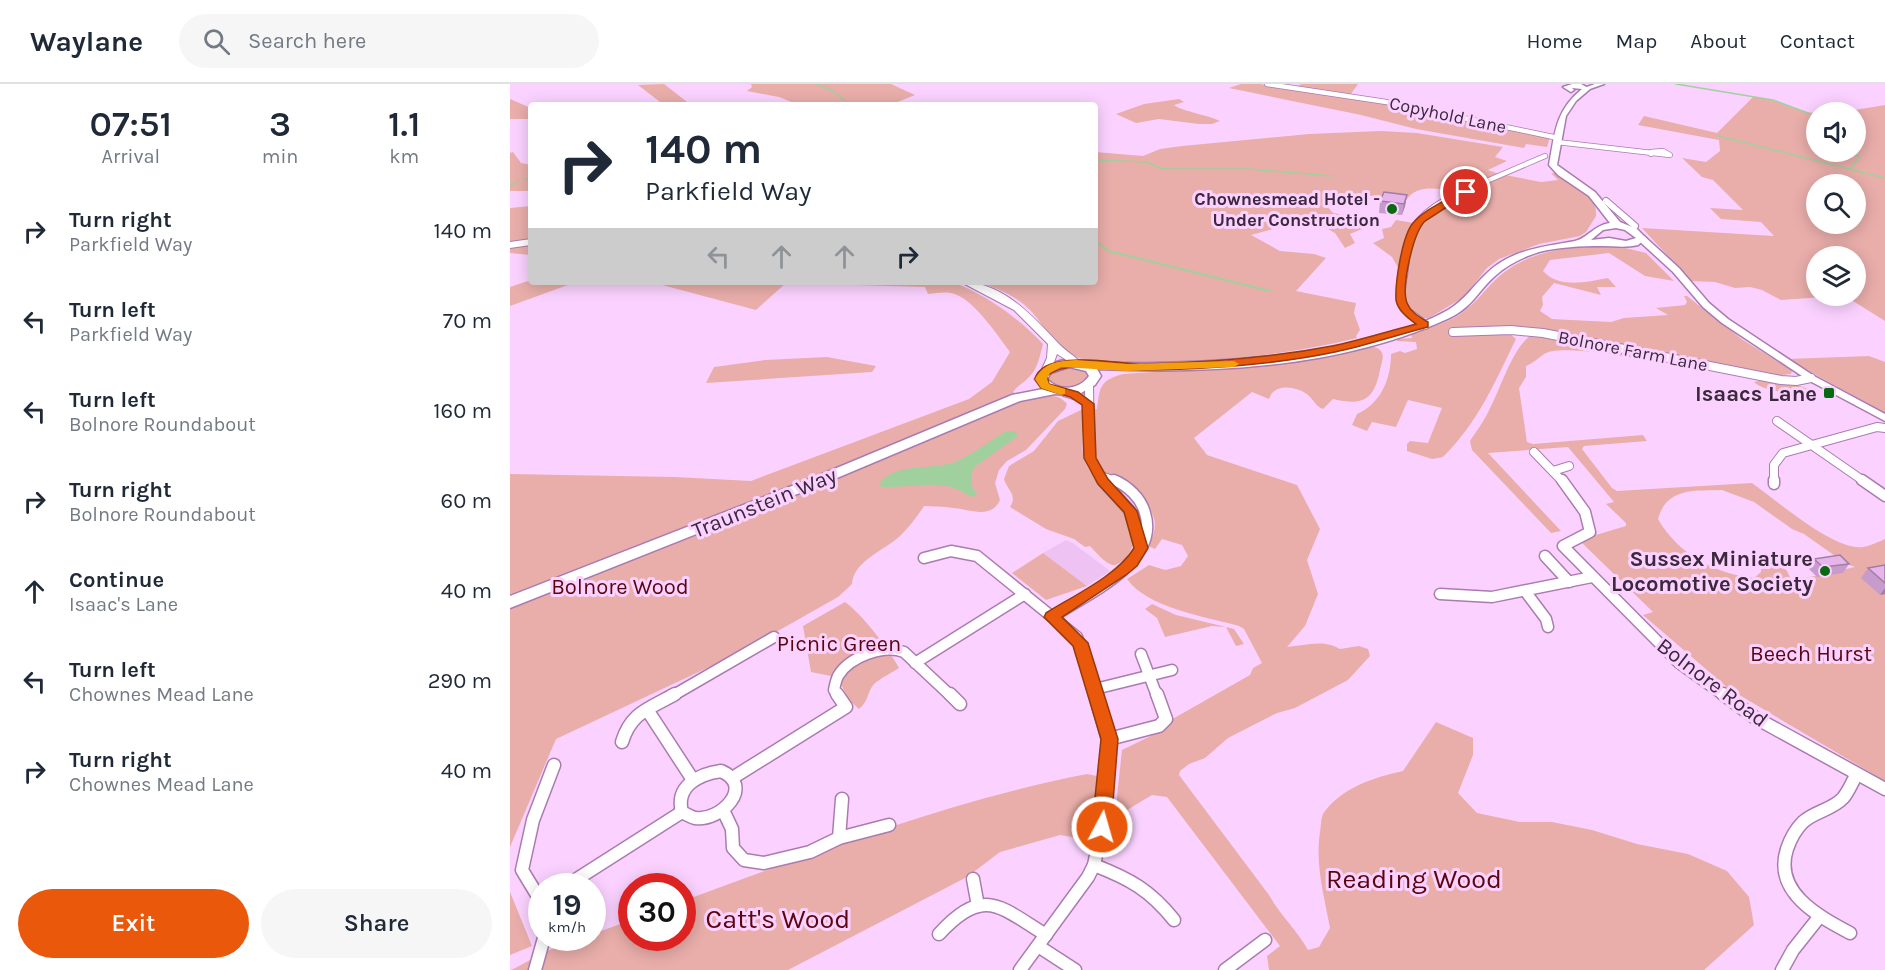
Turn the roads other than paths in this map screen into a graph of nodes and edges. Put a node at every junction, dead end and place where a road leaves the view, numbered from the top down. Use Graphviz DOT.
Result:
graph roads {
  1 [pos="1267,84"];
  2 [pos="1601,84"];
  3 [pos="1587,87"];
  4 [pos="1569,88"];
  5 [pos="1558,140"];
  6 [pos="1651,154"];
  7 [pos="1542,158"];
  8 [pos="1606,206"];
  9 [pos="1619,212"];
  10 [pos="1635,226"];
  11 [pos="1621,227"];
  12 [pos="1598,230"];
  13 [pos="1641,238"];
  14 [pos="528,242"];
  15 [pos="1581,242"];
  16 [pos="1622,243"];
  17 [pos="510,245"];
  18 [pos="1662,256"];
  19 [pos="973,285"];
  20 [pos="1425,325"];
  21 [pos="1453,332"];
  22 [pos="1052,345"];
  23 [pos="1080,364"];
  24 [pos="1127,368"];
  25 [pos="1043,375"];
  26 [pos="1811,378"];
  27 [pos="1091,383"];
  28 [pos="1060,391"];
  29 [pos="1016,398"];
  30 [pos="1088,404"];
  31 [pos="1863,407"];
  32 [pos="1885,418"];
  33 [pos="1777,421"];
  34 [pos="1881,428"];
  35 [pos="1811,445"];
  36 [pos="1534,452"];
  37 [pos="1569,466"];
  38 [pos="1553,471"];
  39 [pos="1101,476"];
  40 [pos="1774,484"];
  41 [pos="1885,496"];
  42 [pos="1141,548"];
  43 [pos="1545,556"];
  44 [pos="924,558"];
  45 [pos="1592,578"];
  46 [pos="1569,582"];
  47 [pos="1525,591"];
  48 [pos="1025,594"];
  49 [pos="1440,594"];
  50 [pos="510,602"];
  51 [pos="1052,617"];
  52 [pos="1548,627"];
  53 [pos="774,637"];
  54 [pos="1140,654"];
  55 [pos="915,663"];
  56 [pos="1172,669"];
  57 [pos="1148,675"];
  58 [pos="1095,689"];
  59 [pos="960,704"];
  60 [pos="648,711"];
  61 [pos="1109,739"];
  62 [pos="622,742"];
  63 [pos="554,765"];
  64 [pos="1857,774"];
  65 [pos="734,777"];
  66 [pos="693,780"];
  67 [pos="1885,789"];
  68 [pos="843,799"];
  69 [pos="723,810"];
  70 [pos="682,812"];
  71 [pos="889,825"];
  72 [pos="839,838"];
  73 [pos="1094,865"];
  74 [pos="586,873"];
  75 [pos="973,879"];
  76 [pos="528,880"];
  77 [pos="978,906"];
  78 [pos="1820,916"];
  79 [pos="1174,920"];
  80 [pos="1850,933"];
  81 [pos="939,934"];
  82 [pos="1265,940"];
  83 [pos="1042,941"];
  84 [pos="541,951"];
  85 [pos="536,970"];
  86 [pos="1020,970"];
  87 [pos="1075,970"];
  88 [pos="1225,970"];
  89 [pos="1782,970"];
  1 -- 5 [label="street, Copyhold Lane"];
  2 -- 3 [label="main road"];
  3 -- 4 [label="highway"];
  4 -- 5 [label="highway"];
  5 -- 6 [label="street, Copyhold Lane"];
  5 -- 8 [label="highway"];
  7 -- 20 [label="street"];
  8 -- 9 [label="street"];
  8 -- 9 [label="street"];
  8 -- 11 [label="highway"];
  8 -- 12 [label="highway"];
  9 -- 10 [label="street"];
  11 -- 12 [label="highway"];
  11 -- 13 [label="highway"];
  12 -- 15 [label="highway"];
  12 -- 16 [label="highway"];
  13 -- 16 [label="highway"];
  13 -- 18 [label="main road"];
  14 -- 17 [label="main road"];
  15 -- 16 [label="highway"];
  15 -- 20 [label="highway"];
  16 -- 18 [label="main road"];
  18 -- 26 [label="main road"];
  19 -- 22 [label="main road"];
  20 -- 24 [label="highway"];
  21 -- 26 [label="street, Bolnore Farm Lane"];
  22 -- 23 [label="main road"];
  22 -- 25 [label="main road"];
  23 -- 24 [label="highway"];
  23 -- 25 [label="highway"];
  23 -- 27 [label="highway"];
  24 -- 27 [label="highway, Traunstein Way"];
  25 -- 28 [label="highway"];
  25 -- 29 [label="highway, Traunstein Way"];
  26 -- 31 [label="main road"];
  27 -- 28 [label="highway, Traunstein Way"];
  27 -- 30 [label="street"];
  28 -- 29 [label="highway, Traunstein Way"];
  28 -- 30 [label="street"];
  29 -- 50 [label="highway, Traunstein Way"];
  30 -- 39 [label="street"];
  31 -- 32 [label="main road"];
  31 -- 34 [label="street"];
  33 -- 35 [label="street"];
  34 -- 35 [label="street"];
  35 -- 40 [label="street"];
  35 -- 41 [label="street"];
  36 -- 38 [label="street"];
  37 -- 38 [label="street"];
  38 -- 45 [label="street, Bolnore Road"];
  39 -- 42 [label="street"];
  39 -- 42 [label="street"];
  42 -- 51 [label="street"];
  43 -- 46 [label="street"];
  44 -- 48 [label="street"];
  45 -- 46 [label="street"];
  45 -- 64 [label="street, Bolnore Road"];
  46 -- 47 [label="street"];
  47 -- 49 [label="street"];
  47 -- 52 [label="street"];
  48 -- 51 [label="street"];
  48 -- 55 [label="street"];
  51 -- 58 [label="street"];
  53 -- 60 [label="street"];
  54 -- 57 [label="street"];
  55 -- 59 [label="street"];
  55 -- 65 [label="street"];
  56 -- 57 [label="street"];
  57 -- 58 [label="street"];
  57 -- 61 [label="street"];
  58 -- 61 [label="street"];
  60 -- 62 [label="street"];
  60 -- 66 [label="street"];
  61 -- 73 [label="street"];
  63 -- 76 [label="street"];
  64 -- 67 [label="street, Bolnore Road"];
  64 -- 78 [label="street"];
  65 -- 66 [label="street"];
  65 -- 69 [label="street"];
  66 -- 70 [label="street"];
  68 -- 72 [label="street"];
  69 -- 70 [label="street"];
  69 -- 72 [label="street"];
  70 -- 74 [label="street"];
  71 -- 72 [label="street"];
  73 -- 79 [label="street"];
  73 -- 83 [label="street"];
  75 -- 77 [label="street"];
  77 -- 81 [label="street"];
  77 -- 83 [label="street"];
  78 -- 80 [label="street"];
  78 -- 89 [label="street"];
  82 -- 88 [label="street"];
  83 -- 86 [label="street"];
  83 -- 87 [label="street"];
  84 -- 85 [label="street"];
}
